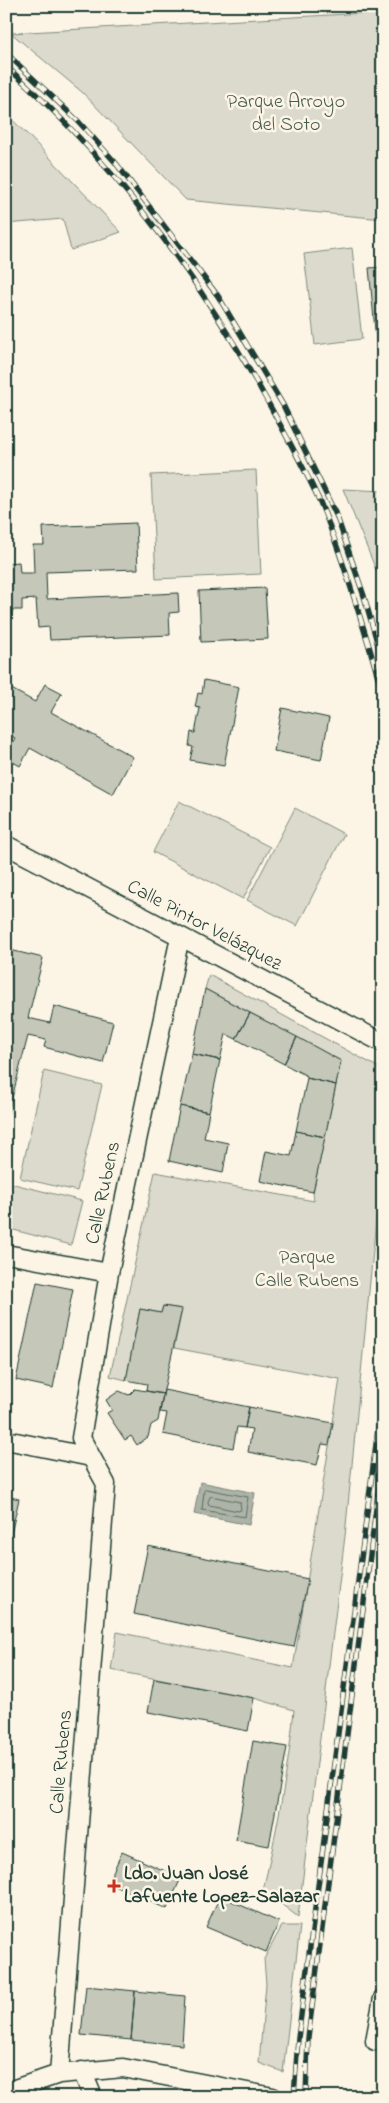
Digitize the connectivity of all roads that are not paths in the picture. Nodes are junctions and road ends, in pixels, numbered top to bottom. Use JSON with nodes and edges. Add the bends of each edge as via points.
{"nodes":[{"id":1,"x":6,"y":845,"type":"edge"},
{"id":2,"x":180,"y":937,"type":"junction"},
{"id":3,"x":380,"y":1042,"type":"edge"},
{"id":4,"x":6,"y":1254,"type":"edge"},
{"id":5,"x":109,"y":1272,"type":"junction"},
{"id":6,"x":6,"y":1440,"type":"edge"},
{"id":7,"x":92,"y":1457,"type":"junction"},
{"id":8,"x":383,"y":1998,"type":"edge"},
{"id":9,"x":375,"y":2041,"type":"dead end"},
{"id":10,"x":82,"y":2071,"type":"junction"},
{"id":11,"x":58,"y":2074,"type":"junction"},
{"id":12,"x":6,"y":2092,"type":"edge"},
{"id":13,"x":94,"y":2097,"type":"edge"},
{"id":14,"x":274,"y":2097,"type":"edge"}],
"edges":[{"from":1,"to":2,"type":"street","name":"Calle Pintor Velázquez"},
{"from":2,"to":3,"type":"street","name":"Calle Pintor Velázquez"},
{"from":2,"to":5,"type":"street","name":"Calle Rubens"},
{"from":4,"to":5,"type":"street"},
{"from":5,"to":7,"type":"street","name":"Calle Rubens","via":[[81,1438]]},
{"from":6,"to":7,"type":"street"},
{"from":7,"to":11,"type":"street","name":"Calle Rubens","via":[[106,1484]]},
{"from":8,"to":9,"type":"street"},
{"from":10,"to":11,"type":"street"},
{"from":10,"to":13,"type":"street"},
{"from":10,"to":14,"type":"street","via":[[123,2068]]},
{"from":11,"to":12,"type":"street"}]}
